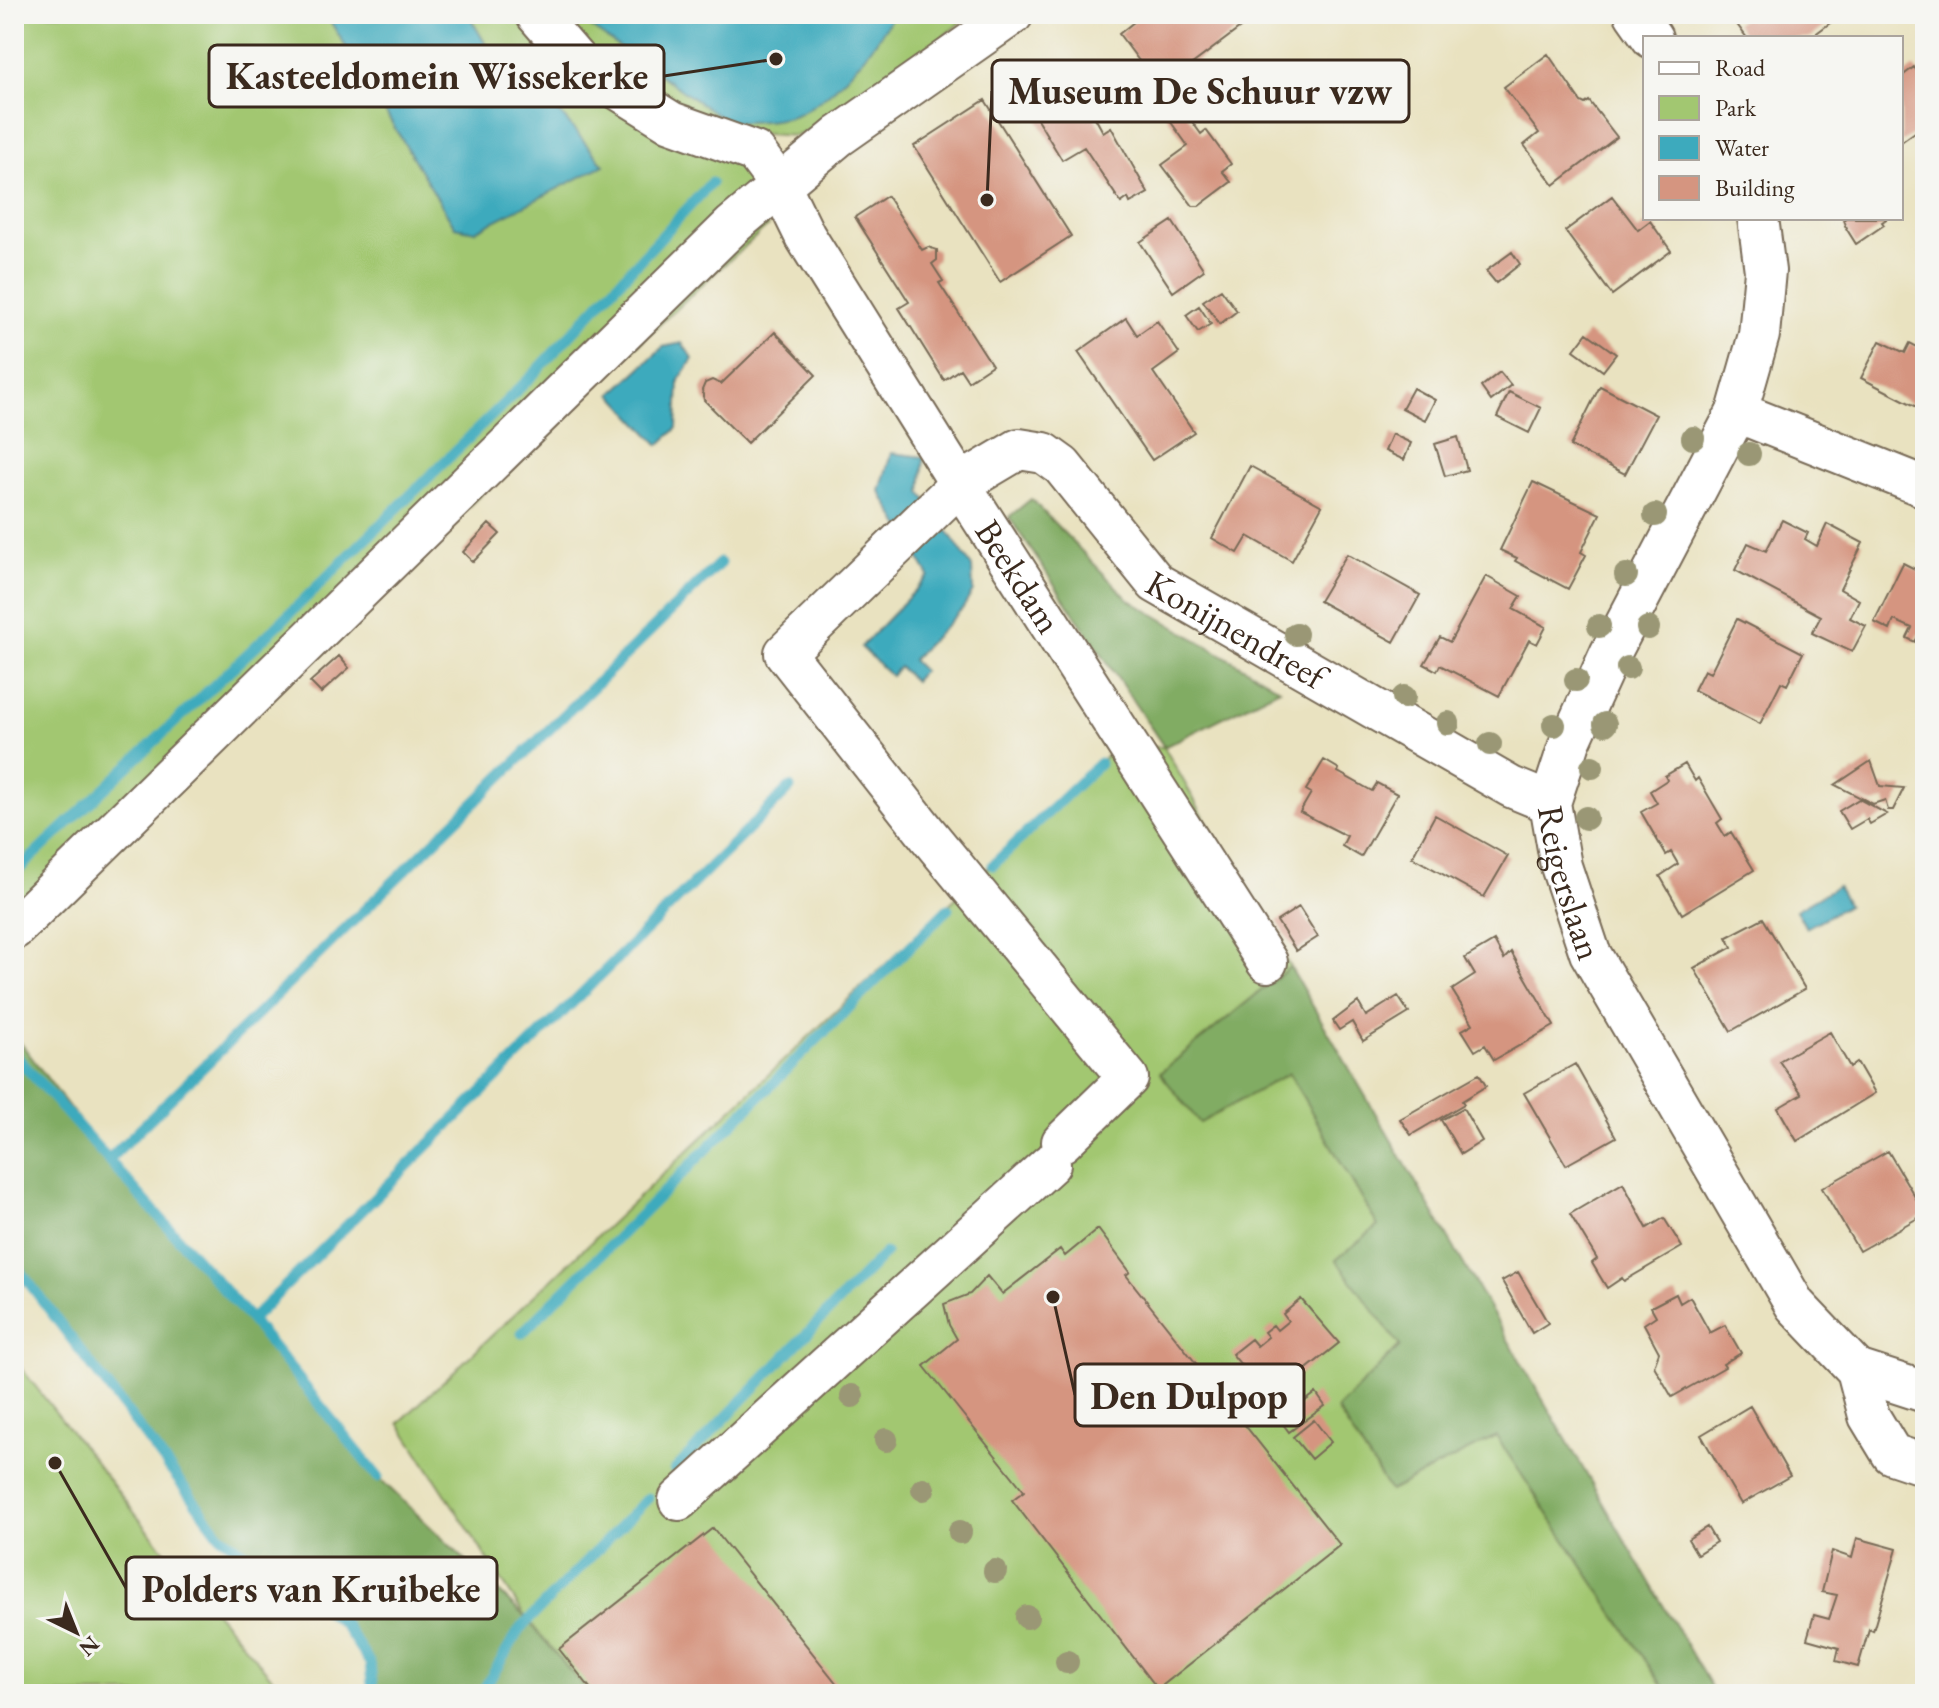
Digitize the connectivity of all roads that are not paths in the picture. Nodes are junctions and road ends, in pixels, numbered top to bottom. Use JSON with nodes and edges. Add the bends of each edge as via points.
{"nodes":[{"id":1,"x":536,"y":14,"type":"edge"},
{"id":2,"x":1013,"y":14,"type":"edge"},
{"id":3,"x":1635,"y":14,"type":"edge"},
{"id":4,"x":1651,"y":36,"type":"edge"},
{"id":5,"x":781,"y":187,"type":"junction"},
{"id":6,"x":1758,"y":220,"type":"edge"},
{"id":7,"x":1737,"y":412,"type":"junction"},
{"id":8,"x":960,"y":484,"type":"junction"},
{"id":9,"x":1925,"y":487,"type":"edge"},
{"id":10,"x":1550,"y":803,"type":"junction"},
{"id":11,"x":14,"y":929,"type":"edge"},
{"id":12,"x":1267,"y":962,"type":"dead end"},
{"id":13,"x":1857,"y":1370,"type":"junction"},
{"id":14,"x":1925,"y":1392,"type":"edge"},
{"id":15,"x":1925,"y":1465,"type":"edge"},
{"id":16,"x":679,"y":1500,"type":"dead end"}],
"edges":[{"from":1,"to":5,"type":"street","name":"Beekdam","via":[[581,66],[671,122],[755,152]]},
{"from":2,"to":5,"type":"street","via":[[839,136]]},
{"from":3,"to":4,"type":"street"},
{"from":5,"to":8,"type":"street","name":"Beekdam","via":[[805,236]]},
{"from":5,"to":11,"type":"street","via":[[733,225]]},
{"from":6,"to":7,"type":"street","name":"Reigerslaan","via":[[1765,271],[1760,322]]},
{"from":7,"to":9,"type":"street"},
{"from":7,"to":10,"type":"street","name":"Reigerslaan","via":[[1610,654],[1570,742]]},
{"from":8,"to":10,"type":"street","name":"Konijnendreef","via":[[1019,449],[1044,453],[1062,466],[1156,583],[1511,787]]},
{"from":8,"to":12,"type":"street","name":"Beekdam"},
{"from":8,"to":16,"type":"street","name":"Konijnendreef","via":[[785,653],[1128,1078],[1056,1153]]},
{"from":10,"to":13,"type":"street","name":"Reigerslaan","via":[[1561,866],[1590,953],[1795,1305]]},
{"from":13,"to":14,"type":"street","name":"Reigerslaan"},
{"from":13,"to":15,"type":"street","name":"Reigerslaan","via":[[1869,1416],[1892,1454]]}]}
